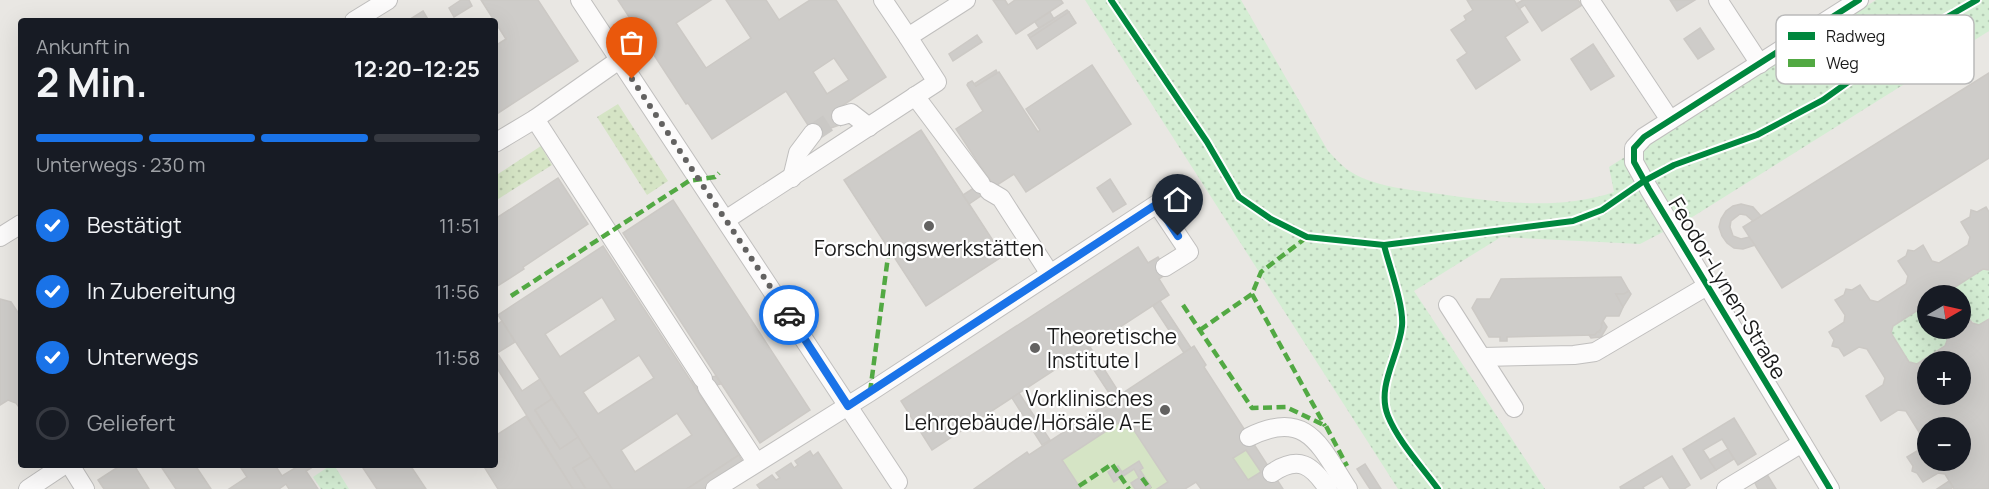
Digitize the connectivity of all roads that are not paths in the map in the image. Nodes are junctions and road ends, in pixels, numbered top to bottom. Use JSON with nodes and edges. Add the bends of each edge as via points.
{"nodes":[{"id":1,"x":388,"y":0,"type":"edge"},
{"id":2,"x":580,"y":0,"type":"edge"},
{"id":3,"x":883,"y":0,"type":"edge"},
{"id":4,"x":966,"y":0,"type":"edge"},
{"id":5,"x":1590,"y":0,"type":"edge"},
{"id":6,"x":1718,"y":0,"type":"edge"},
{"id":7,"x":1859,"y":0,"type":"edge"},
{"id":8,"x":1836,"y":15,"type":"edge"},
{"id":9,"x":359,"y":18,"type":"edge"},
{"id":10,"x":908,"y":37,"type":"junction"},
{"id":11,"x":1776,"y":54,"type":"edge"},
{"id":12,"x":619,"y":60,"type":"junction"},
{"id":13,"x":1760,"y":64,"type":"junction"},
{"id":14,"x":915,"y":96,"type":"junction"},
{"id":15,"x":841,"y":116,"type":"dead end"},
{"id":16,"x":535,"y":119,"type":"junction"},
{"id":17,"x":1670,"y":120,"type":"junction"},
{"id":18,"x":869,"y":127,"type":"junction"},
{"id":19,"x":813,"y":133,"type":"tunnel mouth"},
{"id":20,"x":498,"y":141,"type":"edge"},
{"id":21,"x":792,"y":178,"type":"junction"},
{"id":22,"x":727,"y":219,"type":"junction"},
{"id":23,"x":18,"y":226,"type":"edge"},
{"id":24,"x":0,"y":237,"type":"edge"},
{"id":25,"x":1165,"y":267,"type":"dead end"},
{"id":26,"x":1050,"y":274,"type":"junction"},
{"id":27,"x":1707,"y":286,"type":"junction"},
{"id":28,"x":1449,"y":305,"type":"dead end"},
{"id":29,"x":1482,"y":357,"type":"junction"},
{"id":30,"x":848,"y":406,"type":"junction"},
{"id":31,"x":1514,"y":408,"type":"dead end"},
{"id":32,"x":1249,"y":437,"type":"dead end"},
{"id":33,"x":1802,"y":443,"type":"junction"},
{"id":34,"x":756,"y":462,"type":"junction"},
{"id":35,"x":60,"y":468,"type":"edge"},
{"id":36,"x":72,"y":468,"type":"edge"},
{"id":37,"x":1272,"y":473,"type":"dead end"},
{"id":38,"x":898,"y":482,"type":"dead end"},
{"id":39,"x":28,"y":489,"type":"edge"},
{"id":40,"x":85,"y":489,"type":"edge"},
{"id":41,"x":715,"y":489,"type":"edge"},
{"id":42,"x":1328,"y":489,"type":"edge"},
{"id":43,"x":1348,"y":489,"type":"edge"},
{"id":44,"x":1726,"y":489,"type":"edge"},
{"id":45,"x":1830,"y":489,"type":"edge"}],
"edges":[{"from":1,"to":9,"type":"street"},
{"from":2,"to":12,"type":"street"},
{"from":3,"to":10,"type":"street"},
{"from":4,"to":10,"type":"street"},
{"from":5,"to":17,"type":"street"},
{"from":6,"to":13,"type":"street"},
{"from":7,"to":8,"type":"street","name":"Feodor-Lynen-Straße"},
{"from":10,"to":14,"type":"street","via":[[937,82]]},
{"from":11,"to":13,"type":"street","name":"Feodor-Lynen-Straße"},
{"from":12,"to":16,"type":"street"},
{"from":12,"to":22,"type":"street"},
{"from":13,"to":17,"type":"street","name":"Feodor-Lynen-Straße"},
{"from":14,"to":18,"type":"street"},
{"from":14,"to":26,"type":"street","via":[[985,187],[1001,198]]},
{"from":15,"to":18,"type":"street","via":[[851,113]]},
{"from":16,"to":20,"type":"street"},
{"from":16,"to":34,"type":"street"},
{"from":17,"to":27,"type":"street","name":"Feodor-Lynen-Straße","via":[[1634,148],[1634,162]]},
{"from":18,"to":21,"type":"street"},
{"from":19,"to":21,"type":"street","via":[[798,153]]},
{"from":21,"to":22,"type":"street"},
{"from":22,"to":30,"type":"street"},
{"from":23,"to":24,"type":"street"},
{"from":25,"to":26,"type":"street","via":[[1189,252],[1157,204]]},
{"from":26,"to":30,"type":"street"},
{"from":27,"to":29,"type":"street","via":[[1595,352]]},
{"from":27,"to":33,"type":"street","name":"Feodor-Lynen-Straße"},
{"from":28,"to":29,"type":"street"},
{"from":29,"to":31,"type":"street"},
{"from":30,"to":34,"type":"street"},
{"from":30,"to":38,"type":"street"},
{"from":32,"to":43,"type":"street","via":[[1272,427],[1298,428],[1323,449]]},
{"from":33,"to":44,"type":"street"},
{"from":33,"to":45,"type":"street","name":"Feodor-Lynen-Straße"},
{"from":34,"to":41,"type":"street"},
{"from":35,"to":39,"type":"street"},
{"from":36,"to":40,"type":"street"},
{"from":37,"to":42,"type":"street","via":[[1301,464],[1311,468]]}]}
